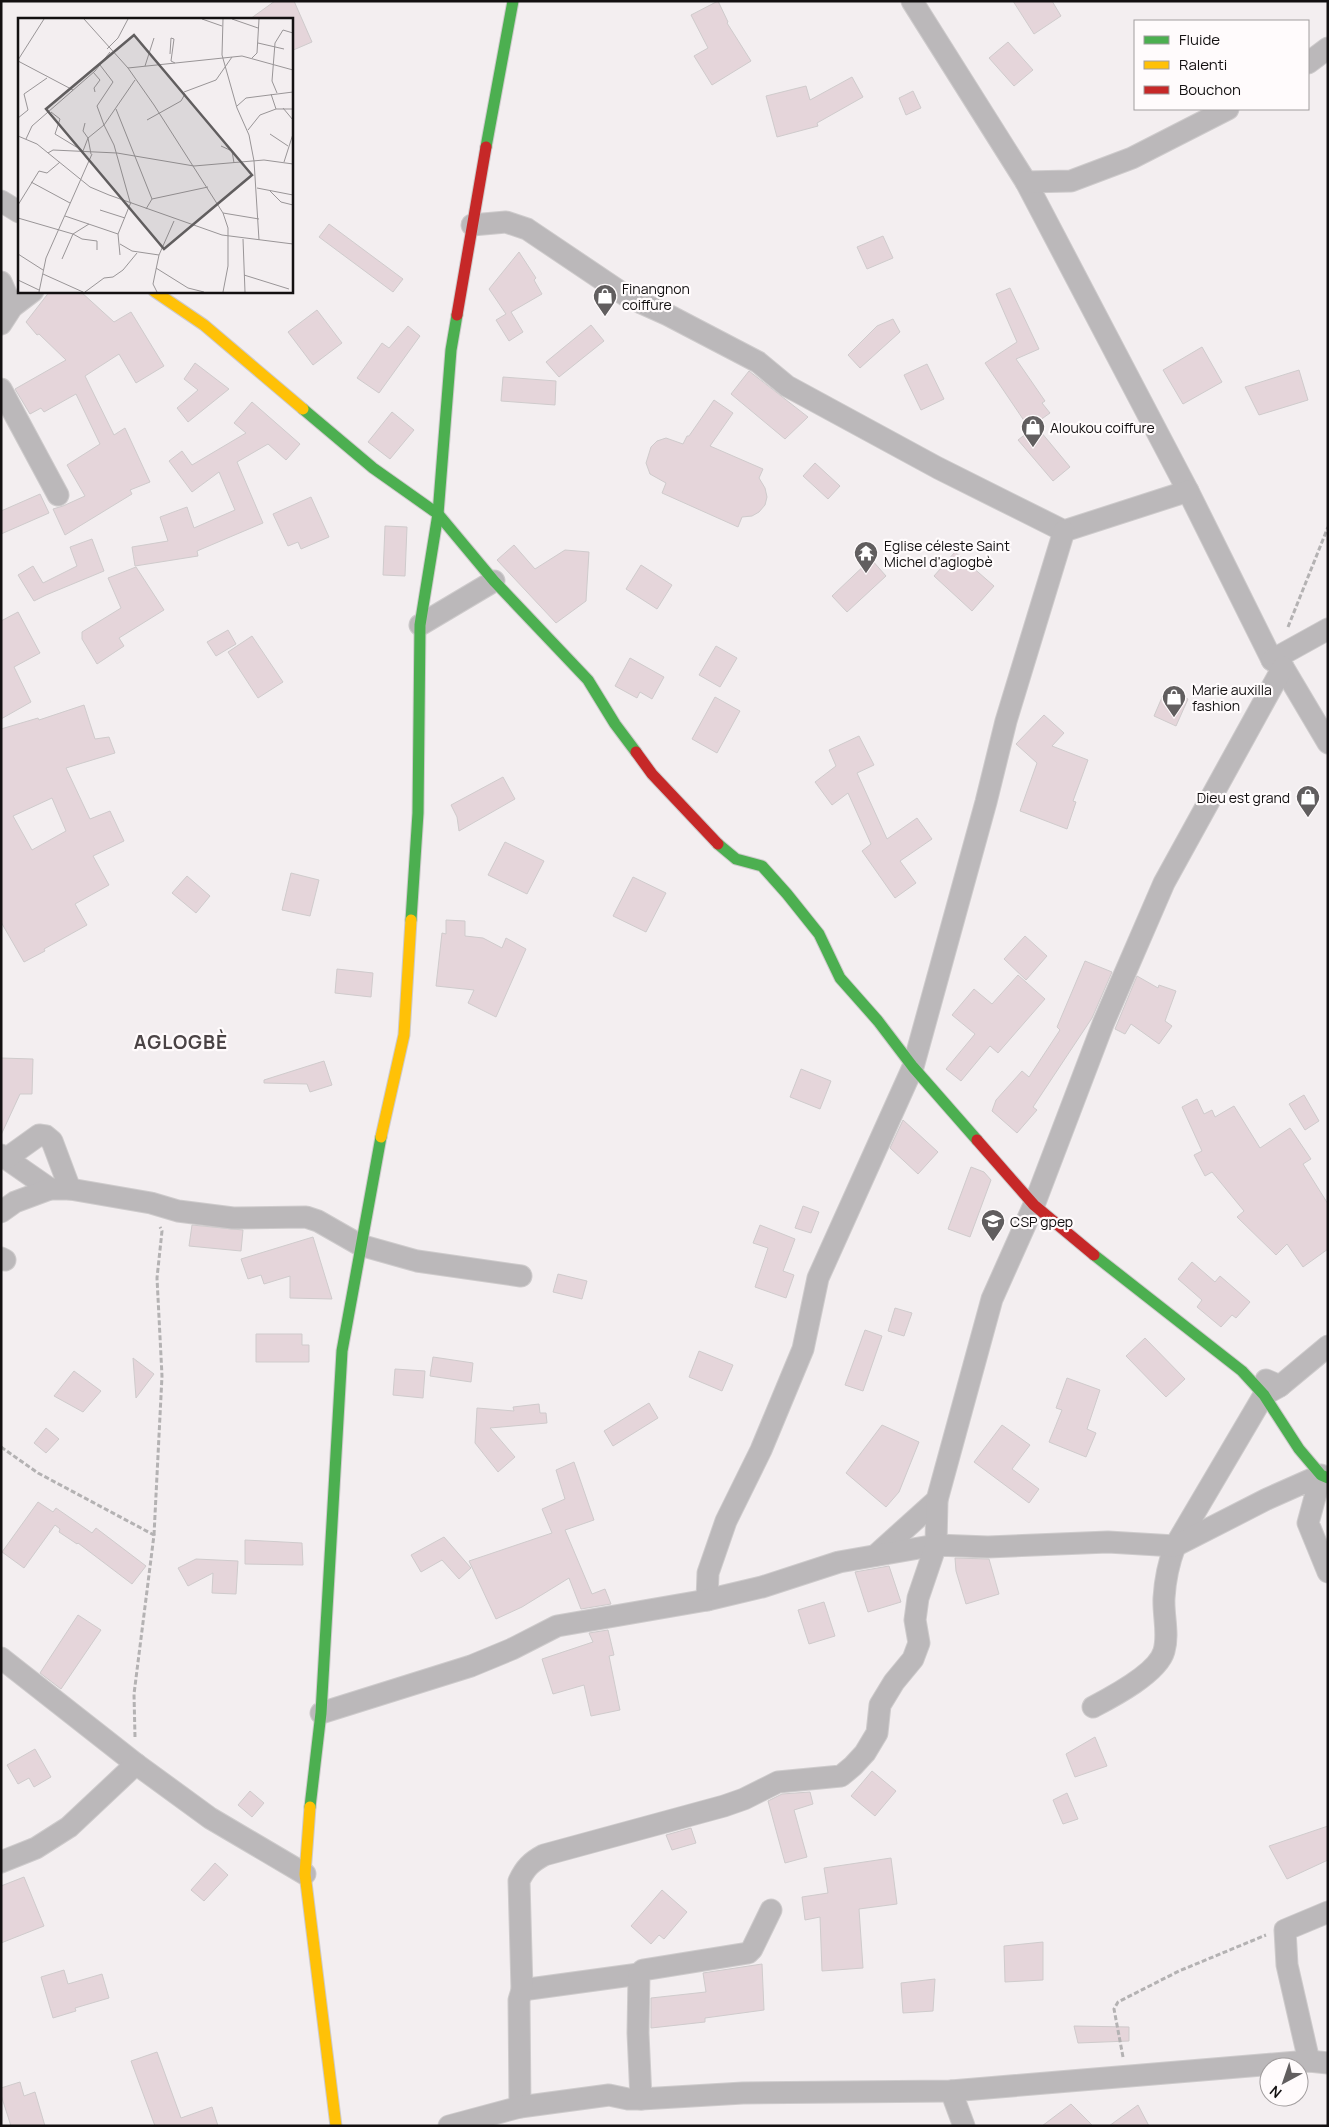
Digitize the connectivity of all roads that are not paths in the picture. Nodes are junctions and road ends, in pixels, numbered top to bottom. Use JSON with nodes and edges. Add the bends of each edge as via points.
{"nodes":[{"id":1,"x":513,"y":1,"type":"edge"},
{"id":2,"x":912,"y":1,"type":"edge"},
{"id":3,"x":1328,"y":48,"type":"edge"},
{"id":4,"x":1309,"y":61,"type":"edge"},
{"id":5,"x":1226,"y":110,"type":"edge"},
{"id":6,"x":1026,"y":182,"type":"junction"},
{"id":7,"x":1,"y":201,"type":"edge"},
{"id":8,"x":18,"y":211,"type":"edge"},
{"id":9,"x":472,"y":225,"type":"junction"},
{"id":10,"x":1,"y":282,"type":"edge"},
{"id":11,"x":32,"y":292,"type":"edge"},
{"id":12,"x":155,"y":292,"type":"edge"},
{"id":13,"x":7,"y":316,"type":"edge"},
{"id":14,"x":1,"y":388,"type":"edge"},
{"id":15,"x":1188,"y":491,"type":"junction"},
{"id":16,"x":58,"y":495,"type":"dead end"},
{"id":17,"x":438,"y":514,"type":"junction"},
{"id":18,"x":1064,"y":531,"type":"junction"},
{"id":19,"x":494,"y":581,"type":"junction"},
{"id":20,"x":420,"y":625,"type":"junction"},
{"id":21,"x":1328,"y":629,"type":"edge"},
{"id":22,"x":1277,"y":661,"type":"junction"},
{"id":23,"x":1328,"y":743,"type":"edge"},
{"id":24,"x":913,"y":1067,"type":"junction"},
{"id":25,"x":4,"y":1157,"type":"edge"},
{"id":26,"x":60,"y":1189,"type":"junction"},
{"id":27,"x":1034,"y":1206,"type":"junction"},
{"id":28,"x":1,"y":1212,"type":"edge"},
{"id":29,"x":360,"y":1245,"type":"junction"},
{"id":30,"x":521,"y":1276,"type":"dead end"},
{"id":31,"x":1328,"y":1346,"type":"edge"},
{"id":32,"x":1242,"y":1371,"type":"joint"},
{"id":33,"x":1272,"y":1391,"type":"junction"},
{"id":34,"x":1325,"y":1477,"type":"edge"},
{"id":35,"x":937,"y":1500,"type":"junction"},
{"id":36,"x":936,"y":1545,"type":"junction"},
{"id":37,"x":1175,"y":1546,"type":"junction"},
{"id":38,"x":876,"y":1555,"type":"junction"},
{"id":39,"x":1328,"y":1572,"type":"edge"},
{"id":40,"x":707,"y":1600,"type":"junction"},
{"id":41,"x":1,"y":1658,"type":"edge"},
{"id":42,"x":1093,"y":1707,"type":"dead end"},
{"id":43,"x":321,"y":1714,"type":"junction"},
{"id":44,"x":136,"y":1764,"type":"junction"},
{"id":45,"x":1,"y":1862,"type":"edge"},
{"id":46,"x":305,"y":1874,"type":"junction"},
{"id":47,"x":771,"y":1910,"type":"dead end"},
{"id":48,"x":1328,"y":1912,"type":"edge"},
{"id":49,"x":639,"y":1974,"type":"junction"},
{"id":50,"x":522,"y":1990,"type":"junction"},
{"id":51,"x":1319,"y":2062,"type":"edge"},
{"id":52,"x":951,"y":2090,"type":"junction"},
{"id":53,"x":641,"y":2099,"type":"junction"},
{"id":54,"x":520,"y":2107,"type":"junction"},
{"id":55,"x":336,"y":2126,"type":"edge"},
{"id":56,"x":449,"y":2126,"type":"edge"},
{"id":57,"x":964,"y":2126,"type":"edge"}],
"edges":[{"from":1,"to":9,"type":"street"},
{"from":2,"to":6,"type":"street"},
{"from":3,"to":4,"type":"street"},
{"from":5,"to":6,"type":"street","via":[[1132,158],[1071,181]]},
{"from":6,"to":15,"type":"street"},
{"from":7,"to":8,"type":"street"},
{"from":9,"to":17,"type":"street","via":[[452,350]]},
{"from":9,"to":18,"type":"street","via":[[506,222],[527,229],[628,297],[758,362],[787,386],[938,468]]},
{"from":10,"to":13,"type":"street"},
{"from":11,"to":13,"type":"street"},
{"from":12,"to":17,"type":"street","via":[[204,325],[373,468]]},
{"from":14,"to":16,"type":"street"},
{"from":15,"to":18,"type":"street"},
{"from":15,"to":22,"type":"street"},
{"from":17,"to":19,"type":"street"},
{"from":17,"to":20,"type":"street"},
{"from":18,"to":24,"type":"street","via":[[1006,721]]},
{"from":19,"to":20,"type":"street"},
{"from":19,"to":24,"type":"street","via":[[588,680],[634,753],[710,836],[736,859],[762,866],[787,894],[818,934],[840,978],[878,1020]]},
{"from":20,"to":29,"type":"street","via":[[418,813],[404,1035]]},
{"from":21,"to":22,"type":"street"},
{"from":22,"to":23,"type":"street"},
{"from":22,"to":27,"type":"street","via":[[1164,883],[1104,1024]]},
{"from":24,"to":27,"type":"street"},
{"from":24,"to":40,"type":"street","via":[[818,1278],[803,1349],[761,1450],[726,1521],[708,1573]]},
{"from":25,"to":26,"type":"street"},
{"from":25,"to":26,"type":"street","via":[[40,1134],[46,1136],[52,1141]]},
{"from":26,"to":28,"type":"street","via":[[15,1202]]},
{"from":26,"to":29,"type":"street","via":[[233,1218],[306,1217]]},
{"from":27,"to":32,"type":"street"},
{"from":27,"to":35,"type":"street","via":[[992,1299]]},
{"from":29,"to":30,"type":"street","via":[[416,1261]]},
{"from":29,"to":43,"type":"street","via":[[342,1352]]},
{"from":31,"to":33,"type":"street"},
{"from":32,"to":33,"type":"street"},
{"from":33,"to":34,"type":"street","via":[[1299,1449]]},
{"from":33,"to":37,"type":"street"},
{"from":34,"to":37,"type":"street","via":[[1267,1499]]},
{"from":34,"to":39,"type":"street","via":[[1308,1523]]},
{"from":35,"to":36,"type":"street"},
{"from":35,"to":38,"type":"street"},
{"from":36,"to":37,"type":"street","via":[[988,1547],[1108,1542]]},
{"from":36,"to":38,"type":"street"},
{"from":36,"to":50,"type":"street","via":[[918,1598],[915,1620],[919,1643],[913,1659],[880,1705],[877,1733],[853,1766],[841,1776],[778,1782],[724,1806],[532,1861],[519,1882]]},
{"from":37,"to":42,"type":"street","via":[[1164,1598],[1164,1653],[1150,1671]]},
{"from":38,"to":40,"type":"street","via":[[839,1562],[762,1587]]},
{"from":40,"to":43,"type":"street","via":[[557,1626],[472,1666]]},
{"from":41,"to":44,"type":"street"},
{"from":43,"to":46,"type":"street"},
{"from":44,"to":45,"type":"street","via":[[69,1827],[36,1848]]},
{"from":44,"to":46,"type":"street","via":[[210,1818]]},
{"from":46,"to":55,"type":"street"},
{"from":47,"to":49,"type":"street","via":[[748,1954],[643,1970]]},
{"from":48,"to":51,"type":"street","via":[[1285,1930],[1287,1966]]},
{"from":49,"to":50,"type":"street"},
{"from":49,"to":53,"type":"street"},
{"from":50,"to":54,"type":"street","via":[[519,2000]]},
{"from":51,"to":52,"type":"street"},
{"from":52,"to":53,"type":"street"},
{"from":52,"to":57,"type":"street"},
{"from":53,"to":54,"type":"street","via":[[609,2095]]},
{"from":54,"to":56,"type":"street"}]}
